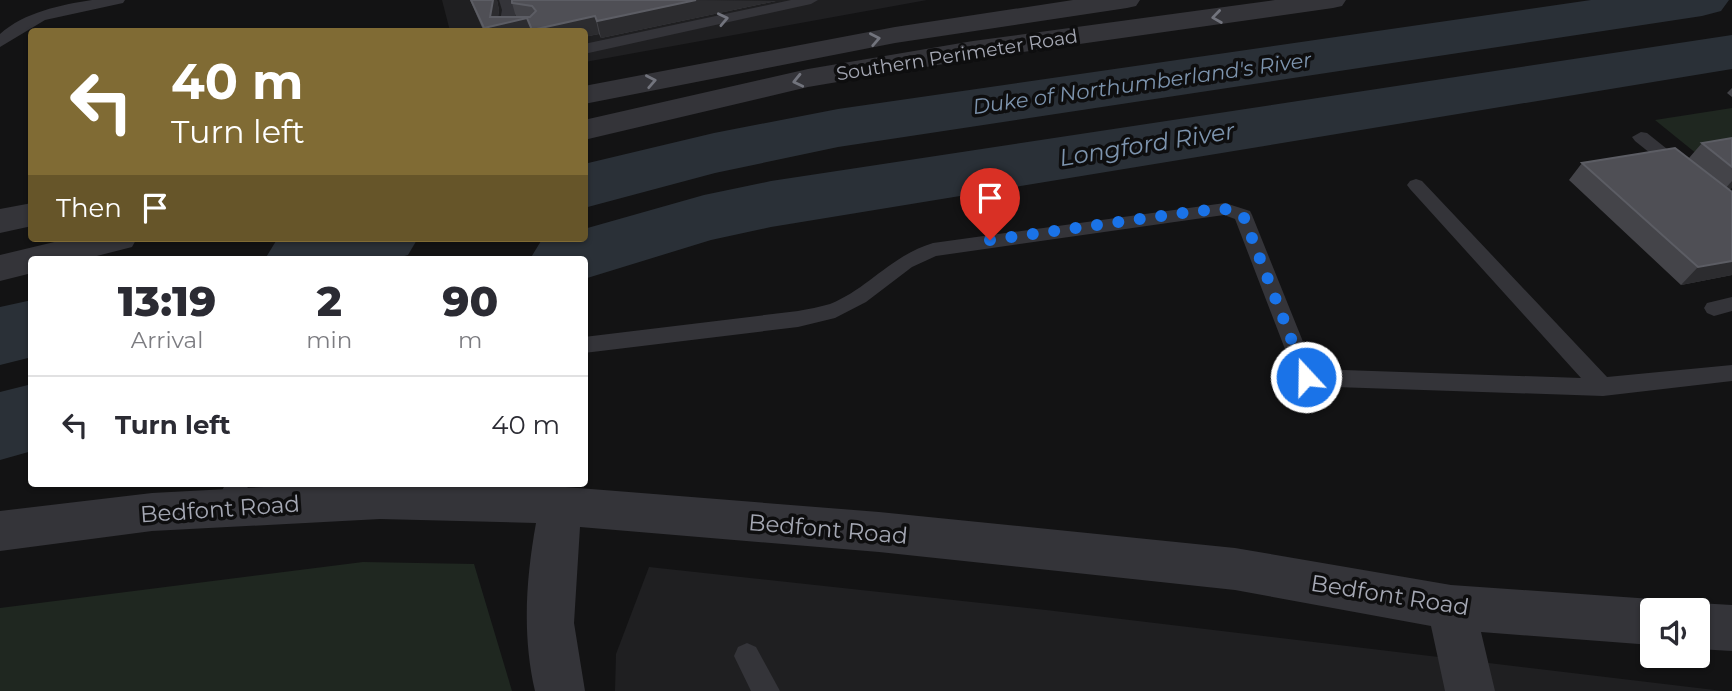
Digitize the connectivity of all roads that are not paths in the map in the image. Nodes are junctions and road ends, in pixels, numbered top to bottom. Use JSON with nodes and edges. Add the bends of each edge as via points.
{"nodes":[{"id":1,"x":118,"y":0,"type":"edge"},
{"id":2,"x":811,"y":0,"type":"edge"},
{"id":3,"x":1333,"y":0,"type":"edge"},
{"id":4,"x":1115,"y":1,"type":"edge"},
{"id":5,"x":513,"y":7,"type":"edge"},
{"id":6,"x":510,"y":28,"type":"edge"},
{"id":7,"x":0,"y":42,"type":"edge"},
{"id":8,"x":588,"y":47,"type":"edge"},
{"id":9,"x":588,"y":94,"type":"edge"},
{"id":10,"x":588,"y":129,"type":"edge"},
{"id":11,"x":1641,"y":138,"type":"dead end"},
{"id":12,"x":1692,"y":177,"type":"edge"},
{"id":13,"x":1416,"y":185,"type":"dead end"},
{"id":14,"x":28,"y":215,"type":"edge"},
{"id":15,"x":0,"y":220,"type":"edge"},
{"id":16,"x":104,"y":242,"type":"edge"},
{"id":17,"x":50,"y":256,"type":"edge"},
{"id":18,"x":28,"y":261,"type":"edge"},
{"id":19,"x":0,"y":268,"type":"edge"},
{"id":20,"x":588,"y":344,"type":"edge"},
{"id":21,"x":1732,"y":373,"type":"edge"},
{"id":22,"x":1603,"y":387,"type":"junction"},
{"id":23,"x":232,"y":496,"type":"edge"},
{"id":24,"x":559,"y":508,"type":"junction"},
{"id":25,"x":0,"y":531,"type":"edge"},
{"id":26,"x":1451,"y":607,"type":"junction"},
{"id":27,"x":1640,"y":621,"type":"edge"},
{"id":28,"x":1710,"y":627,"type":"edge"},
{"id":29,"x":1732,"y":628,"type":"edge"},
{"id":30,"x":747,"y":656,"type":"dead end"},
{"id":31,"x":561,"y":691,"type":"edge"},
{"id":32,"x":766,"y":691,"type":"edge"},
{"id":33,"x":1470,"y":691,"type":"edge"}],
"edges":[{"from":1,"to":7,"type":"lane","via":[[41,17]]},
{"from":8,"to":2,"type":"lane","one_way":true},
{"from":3,"to":10,"type":"street","name":"Southern Perimeter Road","one_way":true,"via":[[849,71]]},
{"from":9,"to":4,"type":"street","name":"Southern Perimeter Road","one_way":true,"via":[[895,35]]},
{"from":5,"to":6,"type":"lane"},
{"from":11,"to":12,"type":"lane"},
{"from":13,"to":22,"type":"lane"},
{"from":14,"to":15,"type":"street"},
{"from":16,"to":17,"type":"street"},
{"from":18,"to":19,"type":"street"},
{"from":20,"to":22,"type":"lane","via":[[835,310],[905,262],[933,250],[1225,209],[1243,215],[1306,377]]},
{"from":21,"to":22,"type":"lane"},
{"from":23,"to":24,"type":"street","name":"Bedfont Road","via":[[528,503]]},
{"from":23,"to":25,"type":"street","name":"Bedfont Road","via":[[152,512]]},
{"from":24,"to":26,"type":"street","name":"Bedfont Road","via":[[879,533],[1235,569]]},
{"from":24,"to":31,"type":"street","via":[[551,587],[552,662]]},
{"from":26,"to":27,"type":"street","name":"Bedfont Road"},
{"from":26,"to":33,"type":"street"},
{"from":28,"to":29,"type":"street"},
{"from":30,"to":32,"type":"lane"}]}
